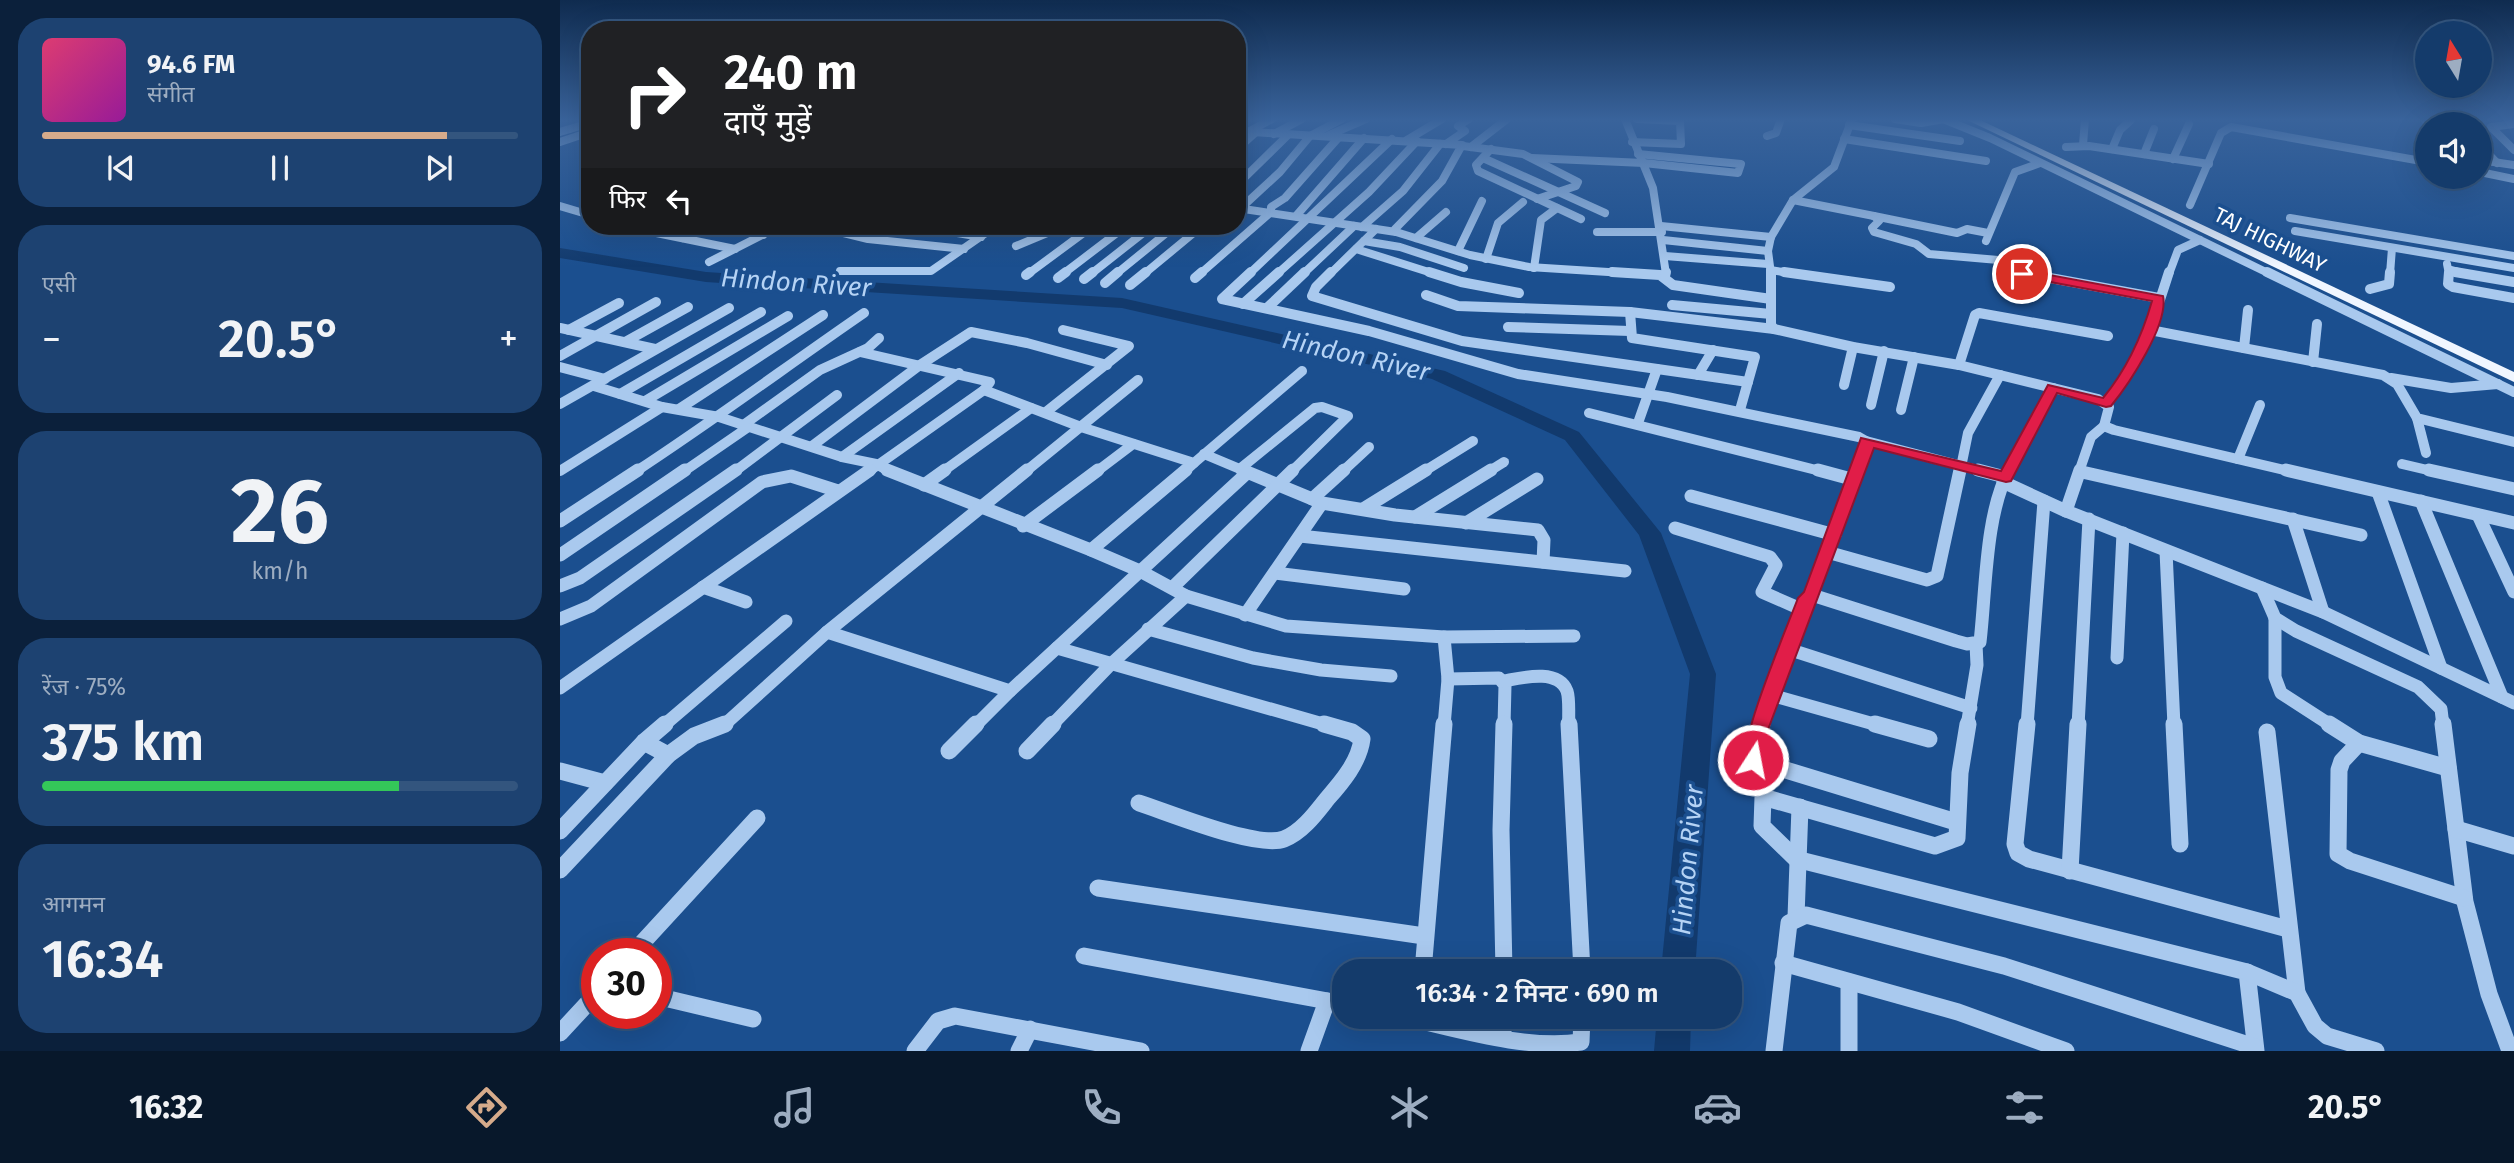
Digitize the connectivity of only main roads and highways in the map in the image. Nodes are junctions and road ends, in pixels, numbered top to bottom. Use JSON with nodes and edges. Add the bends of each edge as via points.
{"nodes":[{"id":1,"x":2073,"y":168,"type":"edge"},
{"id":2,"x":2091,"y":168,"type":"edge"},
{"id":3,"x":2514,"y":367,"type":"edge"},
{"id":4,"x":2514,"y":378,"type":"edge"}],
"edges":[{"from":1,"to":4,"type":"main road","name":"TAJ HIGHWAY"},
{"from":2,"to":3,"type":"main road"}]}
